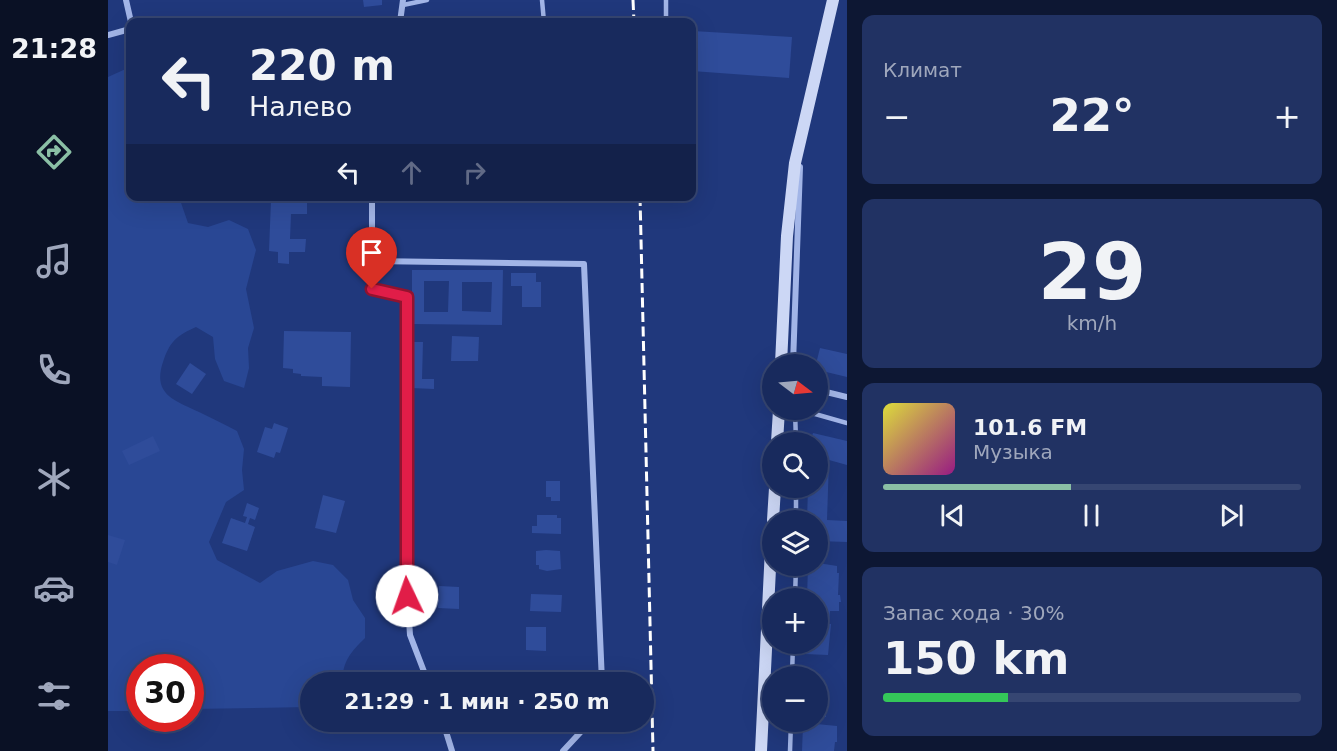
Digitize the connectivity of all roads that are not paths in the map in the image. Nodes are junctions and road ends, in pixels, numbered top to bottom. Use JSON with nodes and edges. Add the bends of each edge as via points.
{"nodes":[{"id":1,"x":126,"y":0,"type":"edge"},
{"id":2,"x":427,"y":0,"type":"edge"},
{"id":3,"x":543,"y":0,"type":"edge"},
{"id":4,"x":666,"y":0,"type":"edge"},
{"id":5,"x":833,"y":0,"type":"edge"},
{"id":6,"x":403,"y":3,"type":"edge"},
{"id":7,"x":130,"y":18,"type":"edge"},
{"id":8,"x":401,"y":18,"type":"edge"},
{"id":9,"x":544,"y":18,"type":"edge"},
{"id":10,"x":666,"y":18,"type":"edge"},
{"id":11,"x":126,"y":30,"type":"edge"},
{"id":12,"x":108,"y":35,"type":"edge"},
{"id":13,"x":802,"y":132,"type":"junction"},
{"id":14,"x":372,"y":201,"type":"edge"},
{"id":15,"x":372,"y":261,"type":"junction"},
{"id":16,"x":782,"y":354,"type":"edge"},
{"id":17,"x":793,"y":354,"type":"edge"},
{"id":18,"x":828,"y":393,"type":"edge"},
{"id":19,"x":846,"y":398,"type":"edge"},
{"id":20,"x":828,"y":418,"type":"edge"},
{"id":21,"x":846,"y":423,"type":"edge"},
{"id":22,"x":770,"y":576,"type":"edge"},
{"id":23,"x":424,"y":672,"type":"edge"},
{"id":24,"x":602,"y":672,"type":"edge"},
{"id":25,"x":446,"y":732,"type":"edge"},
{"id":26,"x":581,"y":732,"type":"edge"},
{"id":27,"x":791,"y":732,"type":"edge"},
{"id":28,"x":452,"y":751,"type":"edge"},
{"id":29,"x":563,"y":751,"type":"edge"},
{"id":30,"x":761,"y":751,"type":"edge"},
{"id":31,"x":790,"y":751,"type":"edge"}],
"edges":[{"from":1,"to":7,"type":"street"},
{"from":2,"to":6,"type":"lane"},
{"from":3,"to":9,"type":"lane"},
{"from":4,"to":10,"type":"lane"},
{"from":5,"to":13,"type":"main road"},
{"from":6,"to":8,"type":"street"},
{"from":11,"to":12,"type":"street"},
{"from":13,"to":16,"type":"main road","via":[[789,211]]},
{"from":13,"to":17,"type":"street"},
{"from":14,"to":15,"type":"street"},
{"from":15,"to":23,"type":"street","via":[[372,289],[407,297],[406,576],[410,635]]},
{"from":15,"to":24,"type":"street","via":[[584,264]]},
{"from":18,"to":19,"type":"street"},
{"from":20,"to":21,"type":"lane"},
{"from":22,"to":30,"type":"main road"},
{"from":25,"to":28,"type":"street"},
{"from":26,"to":29,"type":"street"},
{"from":27,"to":31,"type":"lane"}]}
